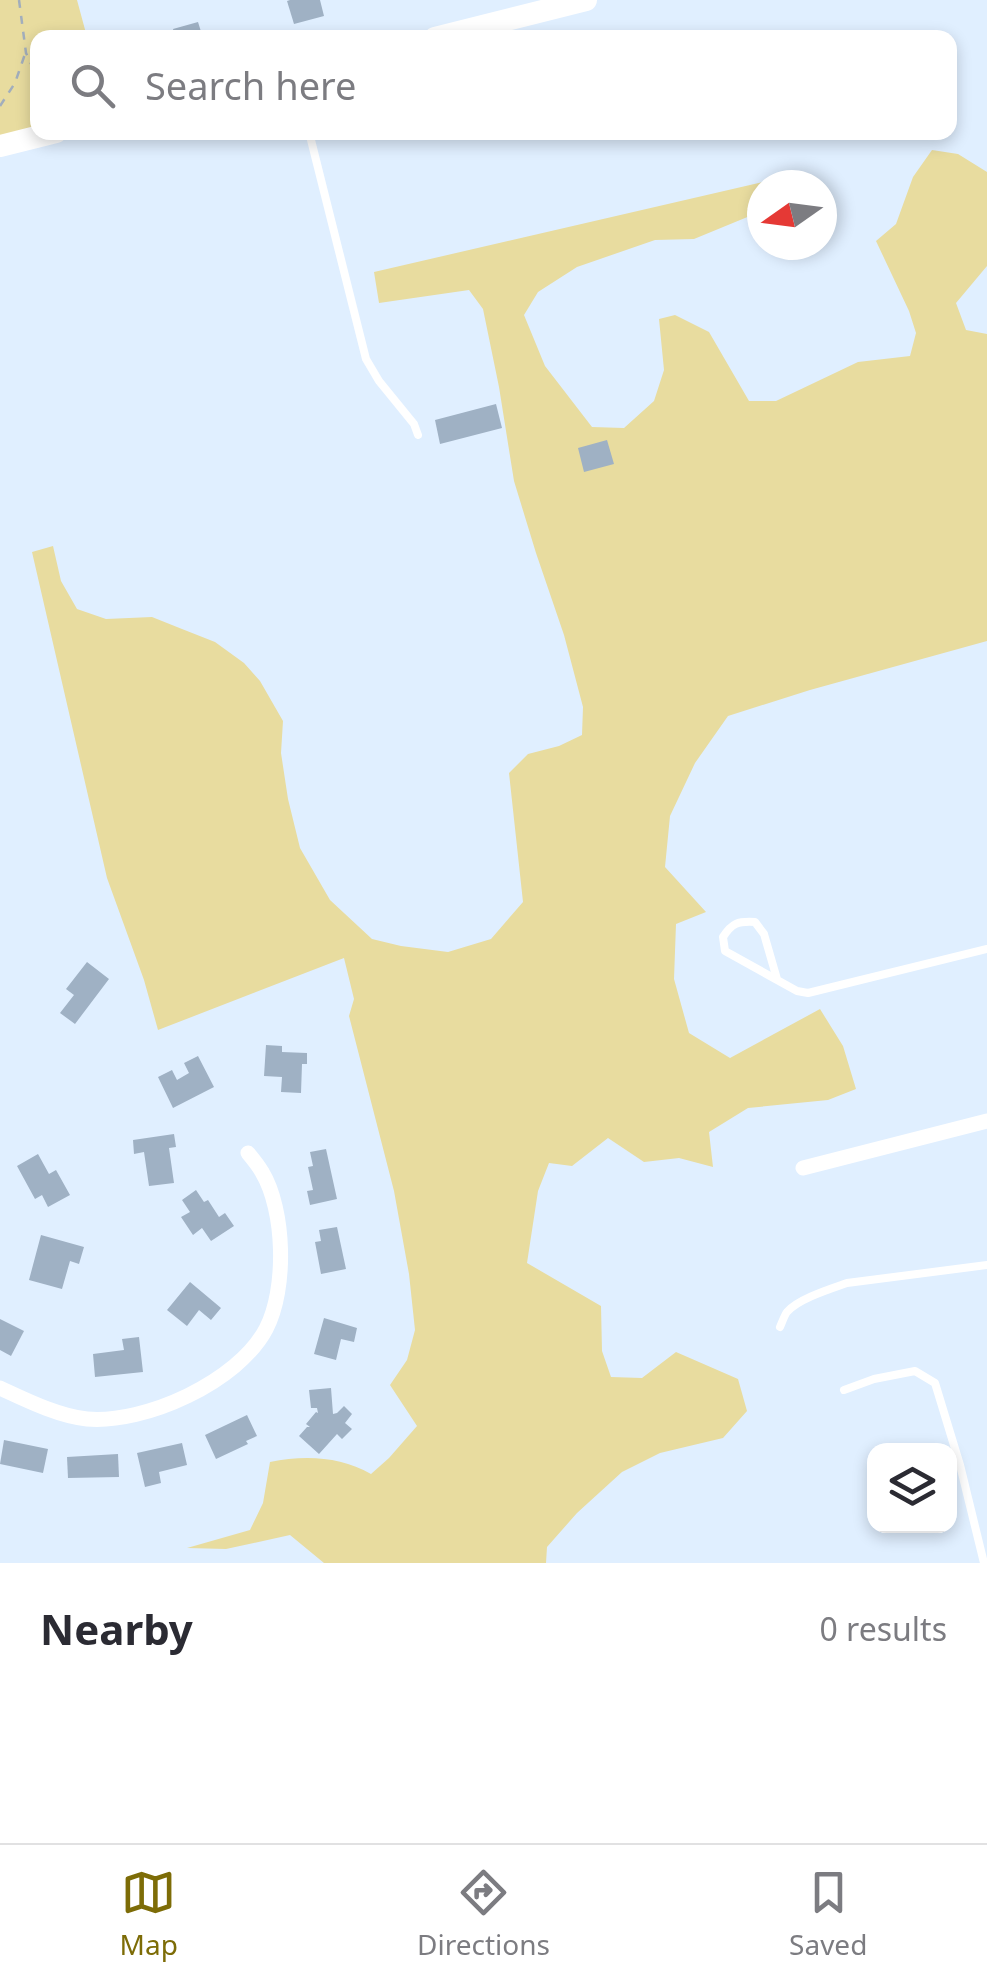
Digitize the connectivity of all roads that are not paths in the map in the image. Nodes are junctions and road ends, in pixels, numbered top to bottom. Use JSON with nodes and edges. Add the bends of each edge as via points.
{"nodes":[{"id":1,"x":586,"y":0,"type":"edge"},
{"id":2,"x":467,"y":30,"type":"edge"},
{"id":3,"x":30,"y":138,"type":"edge"},
{"id":4,"x":311,"y":140,"type":"edge"},
{"id":5,"x":0,"y":146,"type":"edge"},
{"id":6,"x":418,"y":436,"type":"dead end"},
{"id":7,"x":987,"y":949,"type":"edge"},
{"id":8,"x":777,"y":979,"type":"junction"},
{"id":9,"x":987,"y":1121,"type":"edge"},
{"id":10,"x":248,"y":1153,"type":"dead end"},
{"id":11,"x":803,"y":1168,"type":"dead end"},
{"id":12,"x":987,"y":1265,"type":"edge"},
{"id":13,"x":780,"y":1327,"type":"dead end"},
{"id":14,"x":0,"y":1388,"type":"edge"},
{"id":15,"x":844,"y":1390,"type":"dead end"},
{"id":16,"x":984,"y":1563,"type":"edge"}],
"edges":[{"from":1,"to":2,"type":"street"},
{"from":3,"to":5,"type":"street"},
{"from":4,"to":6,"type":"lane","via":[[366,359]]},
{"from":7,"to":8,"type":"lane","via":[[808,993]]},
{"from":8,"to":8,"type":"lane","via":[[725,951],[722,937],[730,925],[755,922]]},
{"from":9,"to":11,"type":"street"},
{"from":10,"to":14,"type":"street","via":[[274,1203],[280,1262],[266,1330],[236,1365],[176,1403],[125,1416],[87,1419]]},
{"from":12,"to":13,"type":"lane","via":[[847,1283],[798,1304]]},
{"from":15,"to":16,"type":"lane","via":[[915,1371],[936,1383]]}]}
